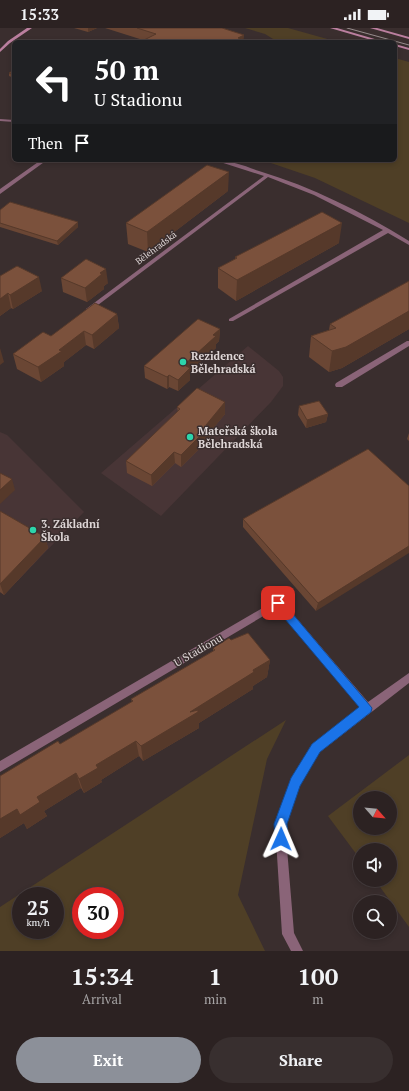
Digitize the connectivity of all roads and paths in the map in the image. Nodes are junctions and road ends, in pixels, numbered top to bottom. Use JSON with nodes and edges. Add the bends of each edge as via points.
{"nodes":[{"id":1,"x":30,"y":28,"type":"edge"},
{"id":2,"x":332,"y":28,"type":"edge"},
{"id":3,"x":372,"y":28,"type":"edge"},
{"id":4,"x":409,"y":38,"type":"edge"},
{"id":5,"x":376,"y":40,"type":"edge"},
{"id":6,"x":397,"y":46,"type":"edge"},
{"id":7,"x":409,"y":49,"type":"edge"},
{"id":8,"x":0,"y":50,"type":"edge"},
{"id":9,"x":0,"y":120,"type":"edge"},
{"id":10,"x":12,"y":121,"type":"edge"},
{"id":11,"x":41,"y":162,"type":"edge"},
{"id":12,"x":224,"y":162,"type":"edge"},
{"id":13,"x":268,"y":175,"type":"junction"},
{"id":14,"x":0,"y":192,"type":"edge"},
{"id":15,"x":388,"y":230,"type":"junction"},
{"id":16,"x":409,"y":242,"type":"edge"},
{"id":17,"x":80,"y":316,"type":"edge"},
{"id":18,"x":231,"y":320,"type":"dead end"},
{"id":19,"x":409,"y":343,"type":"edge"},
{"id":20,"x":339,"y":385,"type":"dead end"},
{"id":21,"x":409,"y":677,"type":"edge"},
{"id":22,"x":367,"y":708,"type":"junction"},
{"id":23,"x":0,"y":767,"type":"edge"},
{"id":24,"x":297,"y":951,"type":"edge"}],
"edges":[{"from":1,"to":8,"type":"street"},
{"from":2,"to":5,"type":"street"},
{"from":3,"to":4,"type":"street"},
{"from":6,"to":7,"type":"street"},
{"from":9,"to":10,"type":"street"},
{"from":11,"to":14,"type":"street"},
{"from":12,"to":13,"type":"street"},
{"from":13,"to":15,"type":"street","via":[[327,199]]},
{"from":13,"to":17,"type":"street","name":"Bělehradská"},
{"from":15,"to":16,"type":"street"},
{"from":15,"to":18,"type":"street"},
{"from":19,"to":20,"type":"street"},
{"from":21,"to":22,"type":"street"},
{"from":22,"to":23,"type":"street","name":"U Stadionu","via":[[278,603]]},
{"from":22,"to":24,"type":"street","via":[[316,748],[295,783],[280,824],[288,934]]}]}
